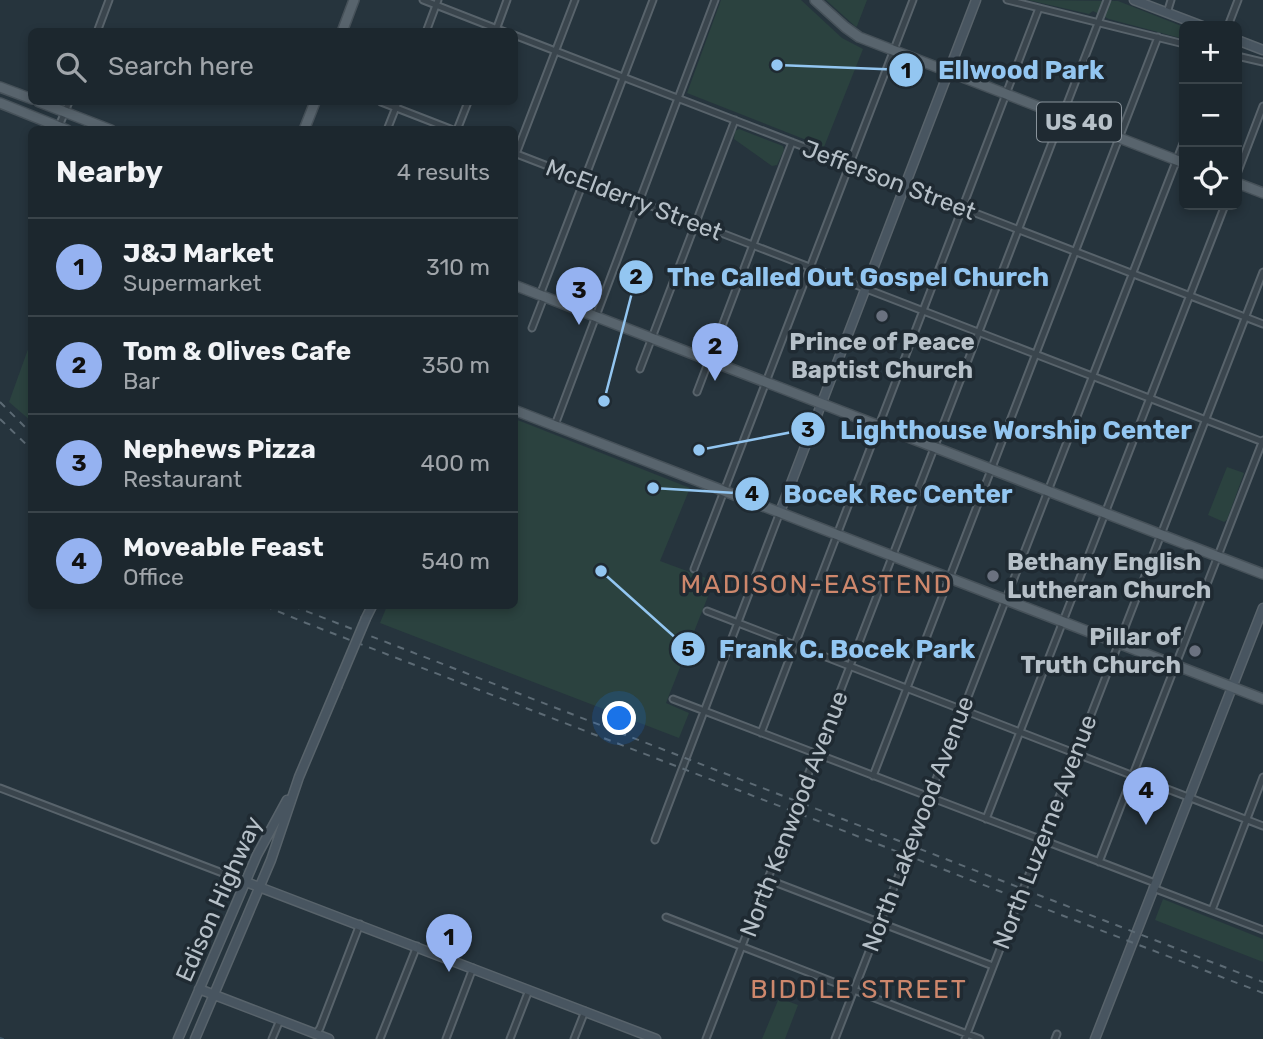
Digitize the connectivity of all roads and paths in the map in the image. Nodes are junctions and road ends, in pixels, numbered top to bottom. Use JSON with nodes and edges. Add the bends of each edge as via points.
{"nodes":[{"id":1,"x":109,"y":0,"type":"edge"},
{"id":2,"x":354,"y":0,"type":"edge"},
{"id":3,"x":423,"y":0,"type":"edge"},
{"id":4,"x":507,"y":0,"type":"edge"},
{"id":5,"x":575,"y":0,"type":"edge"},
{"id":6,"x":653,"y":0,"type":"edge"},
{"id":7,"x":715,"y":0,"type":"edge"},
{"id":8,"x":815,"y":0,"type":"edge"},
{"id":9,"x":913,"y":0,"type":"edge"},
{"id":10,"x":976,"y":0,"type":"edge"},
{"id":11,"x":1006,"y":0,"type":"edge"},
{"id":12,"x":1107,"y":0,"type":"edge"},
{"id":13,"x":1134,"y":0,"type":"edge"},
{"id":14,"x":1171,"y":0,"type":"edge"},
{"id":15,"x":1238,"y":0,"type":"edge"},
{"id":16,"x":437,"y":2,"type":"edge"},
{"id":17,"x":1039,"y":8,"type":"junction"},
{"id":18,"x":1167,"y":13,"type":"junction"},
{"id":19,"x":1189,"y":21,"type":"edge"},
{"id":20,"x":1230,"y":21,"type":"edge"},
{"id":21,"x":1098,"y":23,"type":"junction"},
{"id":22,"x":98,"y":28,"type":"edge"},
{"id":23,"x":344,"y":28,"type":"edge"},
{"id":24,"x":427,"y":28,"type":"edge"},
{"id":25,"x":492,"y":28,"type":"edge"},
{"id":26,"x":497,"y":28,"type":"edge"},
{"id":27,"x":518,"y":37,"type":"edge"},
{"id":28,"x":1158,"y":37,"type":"junction"},
{"id":29,"x":1242,"y":42,"type":"edge"},
{"id":30,"x":1179,"y":43,"type":"edge"},
{"id":31,"x":1263,"y":50,"type":"edge"},
{"id":32,"x":555,"y":51,"type":"junction"},
{"id":33,"x":893,"y":51,"type":"junction"},
{"id":34,"x":1242,"y":57,"type":"edge"},
{"id":35,"x":1263,"y":62,"type":"edge"},
{"id":36,"x":949,"y":72,"type":"junction"},
{"id":37,"x":624,"y":77,"type":"junction"},
{"id":38,"x":0,"y":87,"type":"edge"},
{"id":39,"x":1006,"y":94,"type":"junction"},
{"id":40,"x":28,"y":98,"type":"edge"},
{"id":41,"x":678,"y":98,"type":"junction"},
{"id":42,"x":0,"y":103,"type":"edge"},
{"id":43,"x":46,"y":105,"type":"edge"},
{"id":44,"x":68,"y":105,"type":"edge"},
{"id":45,"x":314,"y":105,"type":"edge"},
{"id":46,"x":397,"y":105,"type":"edge"},
{"id":47,"x":399,"y":105,"type":"edge"},
{"id":48,"x":467,"y":105,"type":"edge"},
{"id":49,"x":1263,"y":107,"type":"edge"},
{"id":50,"x":65,"y":112,"type":"junction"},
{"id":51,"x":1063,"y":116,"type":"junction"},
{"id":52,"x":735,"y":120,"type":"junction"},
{"id":53,"x":58,"y":126,"type":"edge"},
{"id":54,"x":63,"y":126,"type":"edge"},
{"id":55,"x":101,"y":126,"type":"edge"},
{"id":56,"x":306,"y":126,"type":"edge"},
{"id":57,"x":389,"y":126,"type":"edge"},
{"id":58,"x":446,"y":126,"type":"edge"},
{"id":59,"x":457,"y":126,"type":"edge"},
{"id":60,"x":1120,"y":137,"type":"junction"},
{"id":61,"x":792,"y":142,"type":"junction"},
{"id":62,"x":518,"y":147,"type":"edge"},
{"id":63,"x":518,"y":156,"type":"edge"},
{"id":64,"x":1179,"y":160,"type":"edge"},
{"id":65,"x":1242,"y":161,"type":"edge"},
{"id":66,"x":849,"y":164,"type":"junction"},
{"id":67,"x":1179,"y":166,"type":"edge"},
{"id":68,"x":583,"y":180,"type":"junction"},
{"id":69,"x":1242,"y":185,"type":"edge"},
{"id":70,"x":905,"y":186,"type":"junction"},
{"id":71,"x":1263,"y":193,"type":"edge"},
{"id":72,"x":639,"y":202,"type":"junction"},
{"id":73,"x":962,"y":208,"type":"junction"},
{"id":74,"x":1223,"y":210,"type":"edge"},
{"id":75,"x":695,"y":224,"type":"junction"},
{"id":76,"x":1019,"y":230,"type":"junction"},
{"id":77,"x":752,"y":246,"type":"junction"},
{"id":78,"x":1076,"y":252,"type":"junction"},
{"id":79,"x":809,"y":268,"type":"junction"},
{"id":80,"x":1263,"y":272,"type":"edge"},
{"id":81,"x":1131,"y":274,"type":"junction"},
{"id":82,"x":518,"y":288,"type":"edge"},
{"id":83,"x":865,"y":290,"type":"junction"},
{"id":84,"x":542,"y":296,"type":"junction"},
{"id":85,"x":1189,"y":296,"type":"junction"},
{"id":86,"x":922,"y":312,"type":"junction"},
{"id":87,"x":596,"y":317,"type":"junction"},
{"id":88,"x":1245,"y":317,"type":"junction"},
{"id":89,"x":1263,"y":324,"type":"edge"},
{"id":90,"x":532,"y":328,"type":"dead end"},
{"id":91,"x":979,"y":334,"type":"junction"},
{"id":92,"x":652,"y":338,"type":"junction"},
{"id":93,"x":1035,"y":356,"type":"junction"},
{"id":94,"x":709,"y":360,"type":"junction"},
{"id":95,"x":640,"y":369,"type":"dead end"},
{"id":96,"x":1091,"y":377,"type":"junction"},
{"id":97,"x":766,"y":383,"type":"junction"},
{"id":98,"x":697,"y":392,"type":"dead end"},
{"id":99,"x":1149,"y":399,"type":"junction"},
{"id":100,"x":821,"y":404,"type":"junction"},
{"id":101,"x":518,"y":411,"type":"edge"},
{"id":102,"x":1205,"y":420,"type":"junction"},
{"id":103,"x":555,"y":425,"type":"junction"},
{"id":104,"x":879,"y":426,"type":"junction"},
{"id":105,"x":1263,"y":442,"type":"edge"},
{"id":106,"x":935,"y":448,"type":"junction"},
{"id":107,"x":992,"y":470,"type":"junction"},
{"id":108,"x":725,"y":491,"type":"junction"},
{"id":109,"x":1047,"y":491,"type":"junction"},
{"id":110,"x":780,"y":512,"type":"junction"},
{"id":111,"x":1105,"y":513,"type":"junction"},
{"id":112,"x":838,"y":535,"type":"junction"},
{"id":113,"x":1161,"y":535,"type":"junction"},
{"id":114,"x":894,"y":556,"type":"junction"},
{"id":115,"x":1218,"y":556,"type":"junction"},
{"id":116,"x":694,"y":569,"type":"dead end"},
{"id":117,"x":1263,"y":574,"type":"edge"},
{"id":118,"x":950,"y":578,"type":"junction"},
{"id":119,"x":1005,"y":600,"type":"junction"},
{"id":120,"x":1263,"y":608,"type":"edge"},
{"id":121,"x":371,"y":609,"type":"edge"},
{"id":122,"x":707,"y":611,"type":"dead end"},
{"id":123,"x":1063,"y":622,"type":"junction"},
{"id":124,"x":738,"y":623,"type":"junction"},
{"id":125,"x":1119,"y":644,"type":"junction"},
{"id":126,"x":795,"y":645,"type":"junction"},
{"id":127,"x":1175,"y":665,"type":"junction"},
{"id":128,"x":851,"y":667,"type":"junction"},
{"id":129,"x":1231,"y":687,"type":"junction"},
{"id":130,"x":907,"y":688,"type":"junction"},
{"id":131,"x":673,"y":699,"type":"dead end"},
{"id":132,"x":1263,"y":699,"type":"edge"},
{"id":133,"x":962,"y":710,"type":"junction"},
{"id":134,"x":704,"y":711,"type":"junction"},
{"id":135,"x":1020,"y":732,"type":"junction"},
{"id":136,"x":761,"y":733,"type":"junction"},
{"id":137,"x":1076,"y":753,"type":"junction"},
{"id":138,"x":817,"y":754,"type":"junction"},
{"id":139,"x":1133,"y":775,"type":"junction"},
{"id":140,"x":873,"y":776,"type":"junction"},
{"id":141,"x":299,"y":777,"type":"junction"},
{"id":142,"x":1263,"y":777,"type":"edge"},
{"id":143,"x":0,"y":788,"type":"edge"},
{"id":144,"x":929,"y":797,"type":"junction"},
{"id":145,"x":1189,"y":797,"type":"junction"},
{"id":146,"x":986,"y":819,"type":"junction"},
{"id":147,"x":1246,"y":819,"type":"junction"},
{"id":148,"x":1263,"y":826,"type":"edge"},
{"id":149,"x":655,"y":840,"type":"dead end"},
{"id":150,"x":1042,"y":840,"type":"junction"},
{"id":151,"x":1099,"y":862,"type":"junction"},
{"id":152,"x":769,"y":880,"type":"junction"},
{"id":153,"x":246,"y":882,"type":"junction"},
{"id":154,"x":1154,"y":885,"type":"junction"},
{"id":155,"x":260,"y":886,"type":"junction"},
{"id":156,"x":1212,"y":910,"type":"junction"},
{"id":157,"x":666,"y":917,"type":"dead end"},
{"id":158,"x":880,"y":922,"type":"junction"},
{"id":159,"x":360,"y":924,"type":"junction"},
{"id":160,"x":1263,"y":930,"type":"edge"},
{"id":161,"x":417,"y":946,"type":"junction"},
{"id":162,"x":742,"y":946,"type":"junction"},
{"id":163,"x":993,"y":966,"type":"junction"},
{"id":164,"x":473,"y":968,"type":"junction"},
{"id":165,"x":199,"y":989,"type":"junction"},
{"id":166,"x":529,"y":990,"type":"junction"},
{"id":167,"x":854,"y":990,"type":"junction"},
{"id":168,"x":214,"y":995,"type":"junction"},
{"id":169,"x":585,"y":1011,"type":"junction"},
{"id":170,"x":279,"y":1020,"type":"junction"},
{"id":171,"x":316,"y":1034,"type":"junction"},
{"id":172,"x":966,"y":1036,"type":"edge"},
{"id":173,"x":178,"y":1039,"type":"edge"},
{"id":174,"x":195,"y":1039,"type":"edge"},
{"id":175,"x":272,"y":1039,"type":"edge"},
{"id":176,"x":329,"y":1039,"type":"edge"},
{"id":177,"x":380,"y":1039,"type":"edge"},
{"id":178,"x":446,"y":1039,"type":"edge"},
{"id":179,"x":510,"y":1039,"type":"edge"},
{"id":180,"x":574,"y":1039,"type":"edge"},
{"id":181,"x":656,"y":1039,"type":"edge"},
{"id":182,"x":706,"y":1039,"type":"edge"},
{"id":183,"x":835,"y":1039,"type":"edge"},
{"id":184,"x":980,"y":1039,"type":"edge"},
{"id":185,"x":1095,"y":1039,"type":"edge"}],
"edges":[{"from":1,"to":22,"type":"street"},
{"from":2,"to":23,"type":"main road"},
{"from":3,"to":16,"type":"street"},
{"from":4,"to":26,"type":"street"},
{"from":5,"to":32,"type":"street"},
{"from":6,"to":37,"type":"street"},
{"from":7,"to":41,"type":"street"},
{"from":8,"to":33,"type":"main road","number":"US 40","via":[[851,32]]},
{"from":9,"to":33,"type":"street"},
{"from":10,"to":36,"type":"street"},
{"from":11,"to":17,"type":"street"},
{"from":12,"to":21,"type":"street","name":"North Kenwood Avenue"},
{"from":13,"to":18,"type":"street"},
{"from":14,"to":18,"type":"street"},
{"from":15,"to":20,"type":"street"},
{"from":16,"to":24,"type":"street"},
{"from":16,"to":25,"type":"street"},
{"from":17,"to":21,"type":"street"},
{"from":17,"to":39,"type":"street"},
{"from":18,"to":19,"type":"street"},
{"from":21,"to":28,"type":"street"},
{"from":21,"to":51,"type":"street","name":"North Kenwood Avenue"},
{"from":27,"to":32,"type":"street","name":"Jefferson Street"},
{"from":28,"to":30,"type":"street"},
{"from":28,"to":60,"type":"street"},
{"from":29,"to":31,"type":"street"},
{"from":32,"to":37,"type":"street","name":"Jefferson Street"},
{"from":32,"to":62,"type":"street"},
{"from":33,"to":36,"type":"main road","number":"US 40"},
{"from":33,"to":66,"type":"street"},
{"from":34,"to":35,"type":"street"},
{"from":36,"to":39,"type":"main road","number":"US 40"},
{"from":36,"to":70,"type":"street"},
{"from":37,"to":41,"type":"street","name":"Jefferson Street"},
{"from":37,"to":68,"type":"street"},
{"from":38,"to":40,"type":"main road"},
{"from":39,"to":51,"type":"main road","number":"US 40"},
{"from":39,"to":73,"type":"street"},
{"from":41,"to":52,"type":"street","name":"Jefferson Street"},
{"from":41,"to":72,"type":"street"},
{"from":42,"to":53,"type":"main road"},
{"from":43,"to":50,"type":"main road"},
{"from":44,"to":50,"type":"street"},
{"from":45,"to":56,"type":"main road"},
{"from":46,"to":57,"type":"street"},
{"from":47,"to":58,"type":"street"},
{"from":48,"to":59,"type":"street"},
{"from":49,"to":65,"type":"street"},
{"from":50,"to":54,"type":"street"},
{"from":50,"to":55,"type":"main road"},
{"from":51,"to":60,"type":"main road","number":"US 40"},
{"from":51,"to":76,"type":"street","name":"North Kenwood Avenue"},
{"from":52,"to":61,"type":"street","name":"Jefferson Street"},
{"from":52,"to":75,"type":"street"},
{"from":60,"to":64,"type":"main road","number":"US 40"},
{"from":60,"to":78,"type":"street"},
{"from":61,"to":66,"type":"street","name":"Jefferson Street"},
{"from":61,"to":77,"type":"street"},
{"from":63,"to":68,"type":"street","name":"McElderry Street"},
{"from":66,"to":70,"type":"street","name":"Jefferson Street"},
{"from":66,"to":79,"type":"street"},
{"from":67,"to":81,"type":"street","name":"North Lakewood Avenue"},
{"from":68,"to":72,"type":"street","name":"McElderry Street"},
{"from":68,"to":84,"type":"street"},
{"from":69,"to":71,"type":"main road"},
{"from":70,"to":73,"type":"street","name":"Jefferson Street"},
{"from":70,"to":83,"type":"street"},
{"from":72,"to":75,"type":"street","name":"McElderry Street"},
{"from":72,"to":87,"type":"street"},
{"from":73,"to":76,"type":"street","name":"Jefferson Street"},
{"from":73,"to":86,"type":"street"},
{"from":74,"to":85,"type":"street"},
{"from":75,"to":77,"type":"street","name":"McElderry Street"},
{"from":75,"to":92,"type":"street"},
{"from":76,"to":78,"type":"street","name":"Jefferson Street"},
{"from":76,"to":91,"type":"street","name":"North Kenwood Avenue"},
{"from":77,"to":79,"type":"street","name":"McElderry Street"},
{"from":77,"to":94,"type":"street"},
{"from":78,"to":81,"type":"street","name":"Jefferson Street"},
{"from":78,"to":93,"type":"street"},
{"from":79,"to":83,"type":"street","name":"McElderry Street"},
{"from":79,"to":97,"type":"street"},
{"from":80,"to":88,"type":"street","name":"North Luzerne Avenue"},
{"from":81,"to":85,"type":"street","name":"Jefferson Street"},
{"from":81,"to":96,"type":"street","name":"North Lakewood Avenue"},
{"from":82,"to":84,"type":"main road"},
{"from":83,"to":86,"type":"street","name":"McElderry Street"},
{"from":83,"to":100,"type":"street"},
{"from":84,"to":87,"type":"main road"},
{"from":84,"to":90,"type":"street"},
{"from":85,"to":88,"type":"street","name":"Jefferson Street"},
{"from":85,"to":99,"type":"street"},
{"from":86,"to":91,"type":"street","name":"McElderry Street"},
{"from":86,"to":104,"type":"street"},
{"from":87,"to":92,"type":"main road"},
{"from":87,"to":103,"type":"street"},
{"from":88,"to":89,"type":"street","name":"Jefferson Street"},
{"from":88,"to":102,"type":"street","name":"North Luzerne Avenue"},
{"from":91,"to":93,"type":"street","name":"McElderry Street"},
{"from":91,"to":106,"type":"street","name":"North Kenwood Avenue"},
{"from":92,"to":94,"type":"main road"},
{"from":92,"to":95,"type":"street"},
{"from":93,"to":96,"type":"street","name":"McElderry Street"},
{"from":93,"to":107,"type":"street"},
{"from":94,"to":97,"type":"main road"},
{"from":94,"to":98,"type":"street"},
{"from":96,"to":99,"type":"street","name":"McElderry Street"},
{"from":96,"to":109,"type":"street","name":"North Lakewood Avenue"},
{"from":97,"to":100,"type":"main road"},
{"from":97,"to":108,"type":"street"},
{"from":99,"to":102,"type":"street","name":"McElderry Street"},
{"from":99,"to":111,"type":"street"},
{"from":100,"to":104,"type":"main road"},
{"from":100,"to":110,"type":"street"},
{"from":101,"to":103,"type":"main road"},
{"from":102,"to":105,"type":"street","name":"McElderry Street"},
{"from":102,"to":113,"type":"street","name":"North Luzerne Avenue"},
{"from":103,"to":108,"type":"main road"},
{"from":104,"to":106,"type":"main road"},
{"from":104,"to":112,"type":"street"},
{"from":105,"to":115,"type":"street"},
{"from":106,"to":107,"type":"main road"},
{"from":106,"to":114,"type":"street","name":"North Kenwood Avenue"},
{"from":107,"to":109,"type":"main road"},
{"from":107,"to":118,"type":"street"},
{"from":108,"to":110,"type":"main road"},
{"from":108,"to":116,"type":"street"},
{"from":109,"to":111,"type":"main road"},
{"from":109,"to":119,"type":"street","name":"North Lakewood Avenue"},
{"from":110,"to":112,"type":"main road"},
{"from":110,"to":124,"type":"street"},
{"from":111,"to":113,"type":"main road"},
{"from":111,"to":123,"type":"street"},
{"from":112,"to":114,"type":"main road"},
{"from":112,"to":126,"type":"street"},
{"from":113,"to":115,"type":"main road"},
{"from":113,"to":125,"type":"street","name":"North Luzerne Avenue"},
{"from":114,"to":118,"type":"main road"},
{"from":114,"to":128,"type":"street","name":"North Kenwood Avenue"},
{"from":115,"to":117,"type":"main road"},
{"from":115,"to":127,"type":"street"},
{"from":118,"to":119,"type":"main road"},
{"from":118,"to":130,"type":"street"},
{"from":119,"to":123,"type":"main road"},
{"from":119,"to":133,"type":"street","name":"North Lakewood Avenue"},
{"from":120,"to":129,"type":"street"},
{"from":121,"to":141,"type":"street","name":"Edison Highway","bridge":true},
{"from":122,"to":124,"type":"street"},
{"from":123,"to":125,"type":"main road"},
{"from":123,"to":135,"type":"street"},
{"from":124,"to":126,"type":"street"},
{"from":124,"to":134,"type":"street"},
{"from":125,"to":127,"type":"main road"},
{"from":125,"to":137,"type":"street","name":"North Luzerne Avenue"},
{"from":126,"to":128,"type":"street"},
{"from":126,"to":136,"type":"street"},
{"from":127,"to":129,"type":"main road"},
{"from":127,"to":139,"type":"street"},
{"from":128,"to":130,"type":"street"},
{"from":128,"to":138,"type":"street","name":"North Kenwood Avenue"},
{"from":129,"to":132,"type":"main road"},
{"from":129,"to":145,"type":"street"},
{"from":130,"to":133,"type":"street"},
{"from":130,"to":140,"type":"street"},
{"from":131,"to":134,"type":"street"},
{"from":133,"to":135,"type":"street"},
{"from":133,"to":144,"type":"street","name":"North Lakewood Avenue"},
{"from":134,"to":136,"type":"street"},
{"from":134,"to":149,"type":"street"},
{"from":135,"to":137,"type":"street"},
{"from":135,"to":146,"type":"street"},
{"from":136,"to":138,"type":"street"},
{"from":137,"to":139,"type":"street"},
{"from":137,"to":150,"type":"street","name":"North Luzerne Avenue"},
{"from":138,"to":140,"type":"street"},
{"from":138,"to":152,"type":"street","name":"North Kenwood Avenue"},
{"from":139,"to":145,"type":"street"},
{"from":139,"to":151,"type":"street"},
{"from":140,"to":144,"type":"street"},
{"from":141,"to":153,"type":"street","name":"Edison Highway"},
{"from":141,"to":155,"type":"street","name":"Edison Highway"},
{"from":142,"to":147,"type":"street"},
{"from":143,"to":153,"type":"street"},
{"from":144,"to":146,"type":"street"},
{"from":144,"to":158,"type":"street","name":"North Lakewood Avenue"},
{"from":145,"to":147,"type":"street"},
{"from":145,"to":154,"type":"street"},
{"from":146,"to":150,"type":"street"},
{"from":147,"to":148,"type":"street"},
{"from":147,"to":156,"type":"street"},
{"from":150,"to":151,"type":"street"},
{"from":150,"to":163,"type":"street","name":"North Luzerne Avenue"},
{"from":151,"to":154,"type":"street"},
{"from":152,"to":158,"type":"street"},
{"from":152,"to":162,"type":"street","name":"North Kenwood Avenue"},
{"from":153,"to":155,"type":"street"},
{"from":153,"to":165,"type":"street","name":"Edison Highway"},
{"from":154,"to":156,"type":"street"},
{"from":154,"to":185,"type":"street"},
{"from":155,"to":159,"type":"street"},
{"from":155,"to":168,"type":"street","name":"Edison Highway"},
{"from":156,"to":160,"type":"street"},
{"from":157,"to":162,"type":"street"},
{"from":158,"to":163,"type":"street"},
{"from":158,"to":167,"type":"street","name":"North Lakewood Avenue"},
{"from":159,"to":161,"type":"street"},
{"from":159,"to":171,"type":"street"},
{"from":161,"to":164,"type":"street"},
{"from":161,"to":177,"type":"street"},
{"from":162,"to":167,"type":"street"},
{"from":162,"to":182,"type":"street","name":"North Kenwood Avenue"},
{"from":163,"to":172,"type":"street","name":"North Luzerne Avenue"},
{"from":164,"to":166,"type":"street"},
{"from":164,"to":178,"type":"street"},
{"from":165,"to":168,"type":"street"},
{"from":165,"to":173,"type":"street","name":"Edison Highway"},
{"from":166,"to":169,"type":"street"},
{"from":166,"to":179,"type":"street"},
{"from":167,"to":172,"type":"street"},
{"from":167,"to":183,"type":"street","name":"North Lakewood Avenue"},
{"from":168,"to":170,"type":"street"},
{"from":168,"to":174,"type":"street","name":"Edison Highway"},
{"from":169,"to":180,"type":"street"},
{"from":169,"to":181,"type":"street"},
{"from":170,"to":171,"type":"street"},
{"from":170,"to":175,"type":"street"},
{"from":171,"to":176,"type":"street"},
{"from":172,"to":184,"type":"street"}]}
